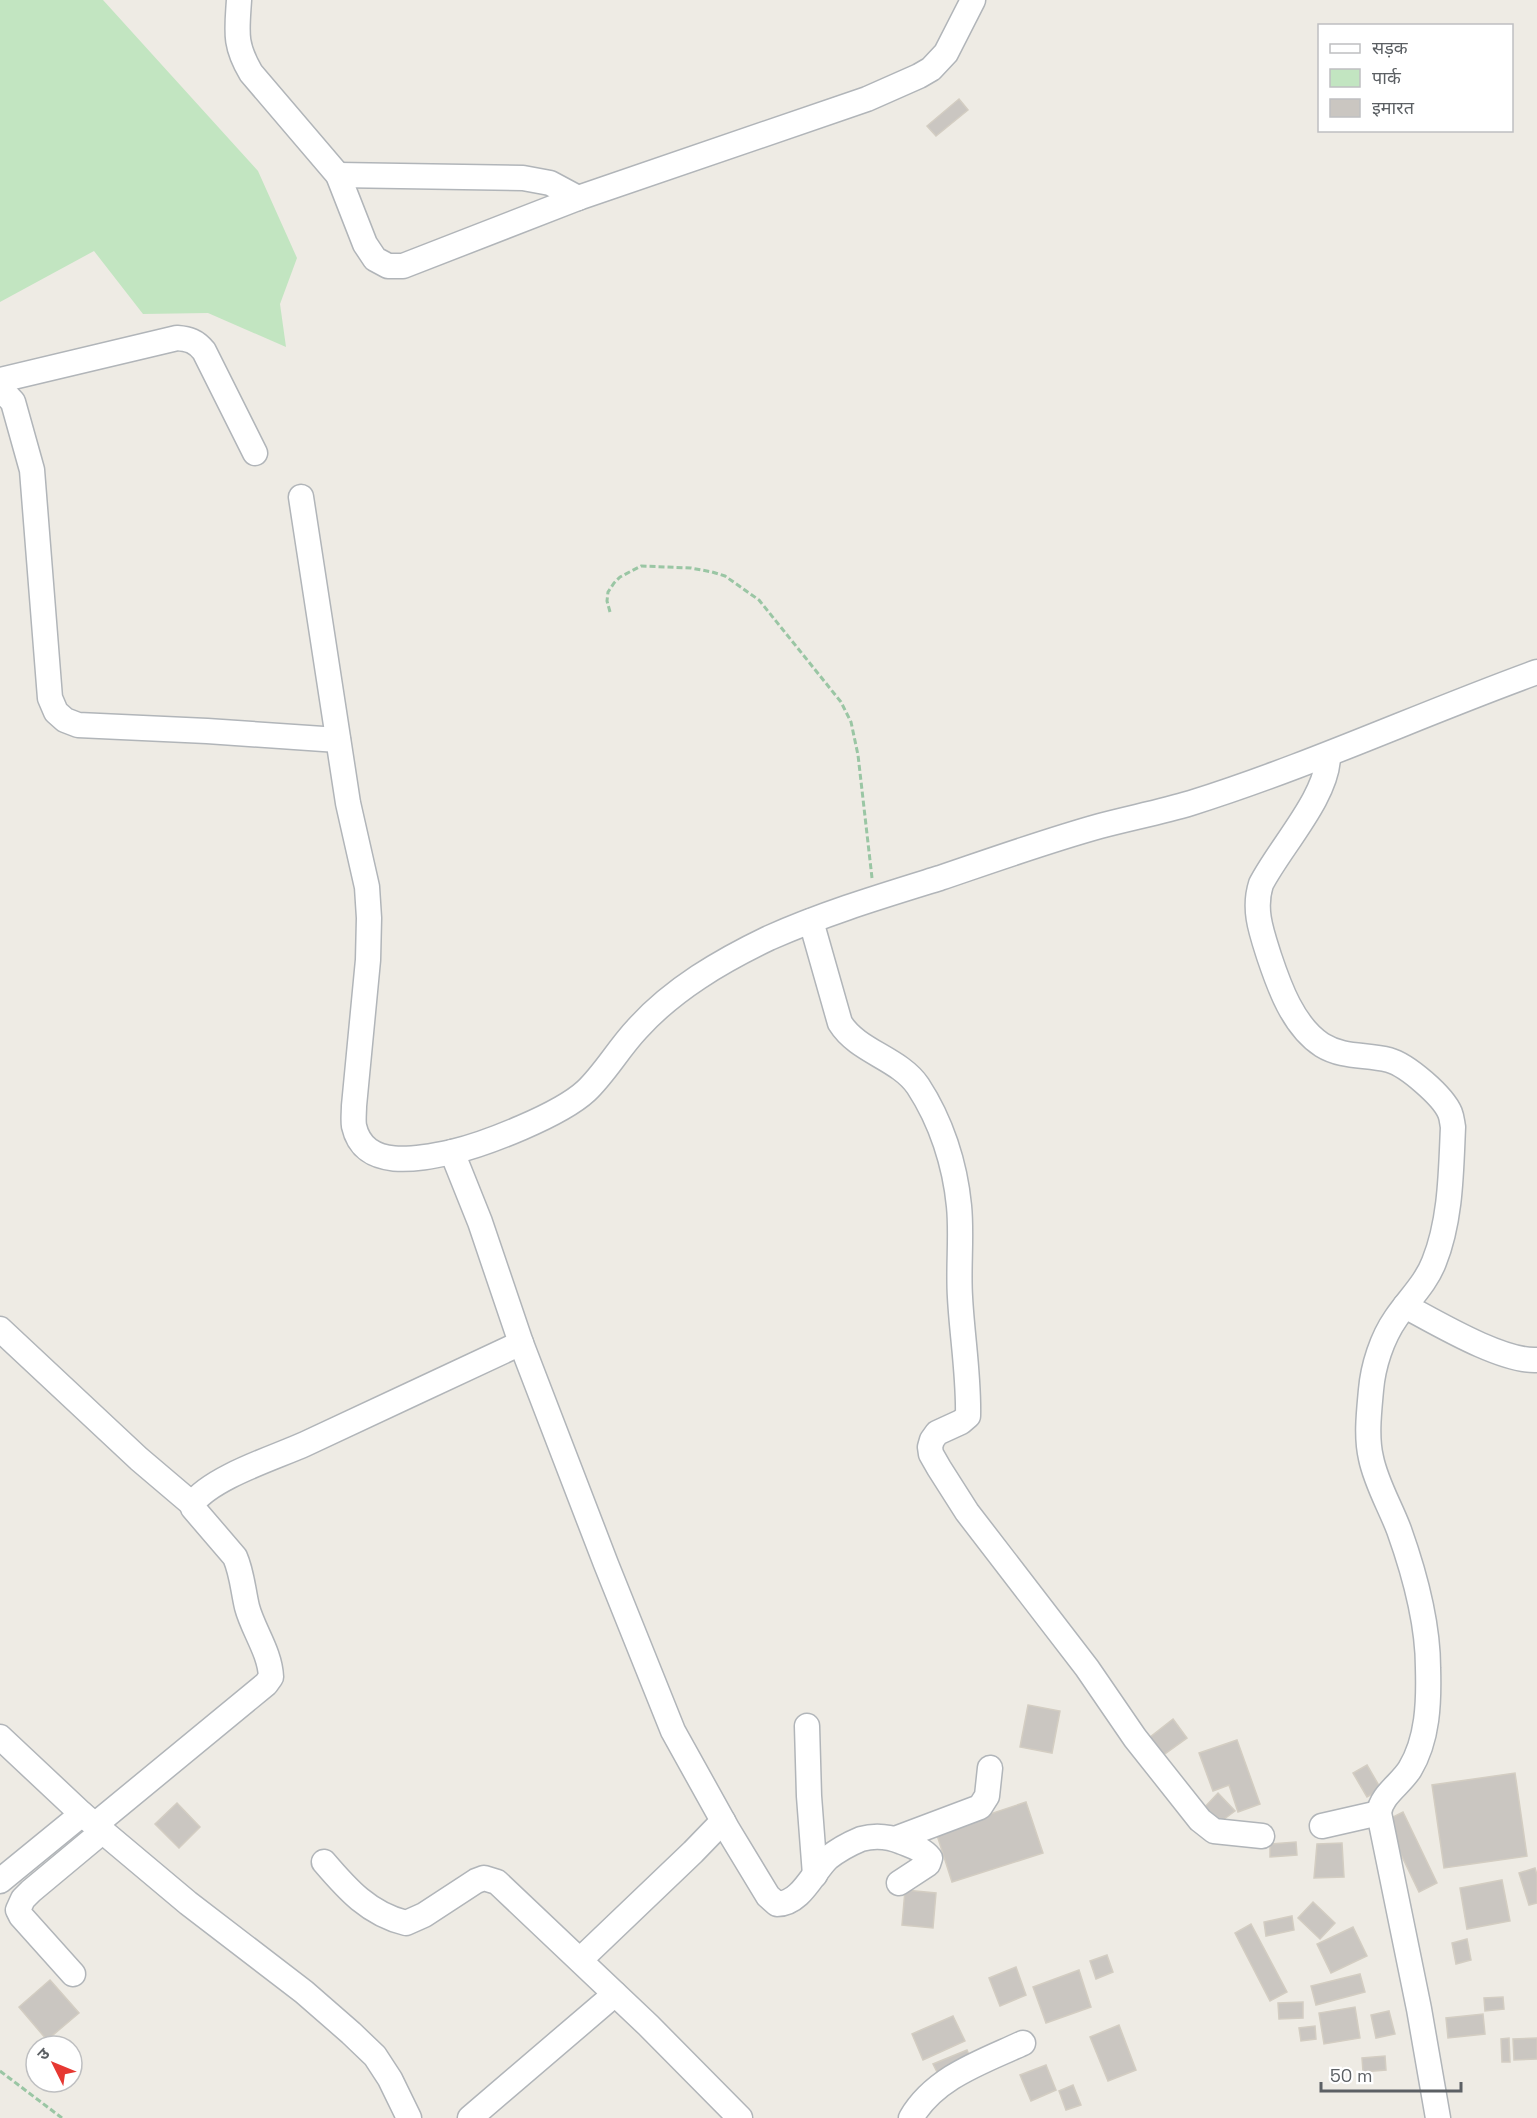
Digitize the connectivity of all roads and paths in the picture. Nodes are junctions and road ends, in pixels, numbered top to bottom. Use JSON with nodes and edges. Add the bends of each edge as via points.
{"nodes":[{"id":1,"x":239,"y":0,"type":"edge"},
{"id":2,"x":974,"y":0,"type":"edge"},
{"id":3,"x":338,"y":175,"type":"junction"},
{"id":4,"x":578,"y":198,"type":"junction"},
{"id":5,"x":0,"y":380,"type":"edge"},
{"id":6,"x":0,"y":388,"type":"edge"},
{"id":7,"x":255,"y":453,"type":"dead end"},
{"id":8,"x":301,"y":497,"type":"dead end"},
{"id":9,"x":610,"y":612,"type":"dead end"},
{"id":10,"x":1537,"y":672,"type":"edge"},
{"id":11,"x":338,"y":740,"type":"junction"},
{"id":12,"x":1328,"y":756,"type":"junction"},
{"id":13,"x":875,"y":898,"type":"junction"},
{"id":14,"x":812,"y":921,"type":"junction"},
{"id":15,"x":452,"y":1152,"type":"junction"},
{"id":16,"x":1405,"y":1306,"type":"junction"},
{"id":17,"x":0,"y":1329,"type":"edge"},
{"id":18,"x":521,"y":1343,"type":"junction"},
{"id":19,"x":1537,"y":1360,"type":"edge"},
{"id":20,"x":192,"y":1504,"type":"junction"},
{"id":21,"x":807,"y":1726,"type":"dead end"},
{"id":22,"x":0,"y":1737,"type":"edge"},
{"id":23,"x":990,"y":1768,"type":"dead end"},
{"id":24,"x":1378,"y":1813,"type":"junction"},
{"id":25,"x":723,"y":1821,"type":"junction"},
{"id":26,"x":94,"y":1823,"type":"junction"},
{"id":27,"x":1322,"y":1826,"type":"dead end"},
{"id":28,"x":1262,"y":1836,"type":"dead end"},
{"id":29,"x":895,"y":1839,"type":"junction"},
{"id":30,"x":324,"y":1862,"type":"dead end"},
{"id":31,"x":814,"y":1875,"type":"junction"},
{"id":32,"x":0,"y":1881,"type":"edge"},
{"id":33,"x":899,"y":1883,"type":"dead end"},
{"id":34,"x":580,"y":1960,"type":"junction"},
{"id":35,"x":73,"y":1974,"type":"dead end"},
{"id":36,"x":615,"y":1994,"type":"junction"},
{"id":37,"x":1023,"y":2043,"type":"dead end"},
{"id":38,"x":0,"y":2071,"type":"edge"},
{"id":39,"x":62,"y":2118,"type":"edge"},
{"id":40,"x":409,"y":2118,"type":"edge"},
{"id":41,"x":470,"y":2118,"type":"edge"},
{"id":42,"x":740,"y":2118,"type":"edge"},
{"id":43,"x":911,"y":2118,"type":"edge"},
{"id":44,"x":1438,"y":2118,"type":"edge"}],
"edges":[{"from":1,"to":3,"type":"street","via":[[236,38],[241,57]]},
{"from":2,"to":4,"type":"street","via":[[946,53],[919,76],[867,99]]},
{"from":3,"to":4,"type":"street","via":[[523,178],[550,183]]},
{"from":3,"to":4,"type":"street","via":[[365,244],[375,259],[388,266],[403,266]]},
{"from":5,"to":7,"type":"street","via":[[177,338],[190,339],[204,351]]},
{"from":6,"to":11,"type":"street","via":[[13,402],[32,470],[50,698],[56,712],[78,725],[96,727]]},
{"from":8,"to":11,"type":"street"},
{"from":9,"to":13,"type":"path","via":[[608,592],[614,583],[641,566],[712,572],[725,576],[759,600],[841,702],[851,722]]},
{"from":10,"to":12,"type":"street"},
{"from":11,"to":15,"type":"street","via":[[367,887],[369,918],[354,1126],[368,1150],[384,1158]]},
{"from":12,"to":13,"type":"street","via":[[1187,804],[1081,832]]},
{"from":12,"to":16,"type":"street","via":[[1321,787],[1261,884],[1257,913],[1277,980],[1290,1007],[1313,1037],[1333,1051],[1396,1063],[1423,1082],[1450,1113],[1452,1137],[1444,1229],[1430,1270]]},
{"from":13,"to":14,"type":"street"},
{"from":14,"to":15,"type":"street","via":[[729,958],[660,1006],[585,1092],[558,1109]]},
{"from":14,"to":28,"type":"street","via":[[840,1023],[848,1034],[915,1083],[945,1139],[957,1188],[968,1416],[937,1433],[931,1454],[968,1512],[1200,1820],[1214,1831]]},
{"from":15,"to":18,"type":"street"},
{"from":16,"to":19,"type":"street","via":[[1498,1352]]},
{"from":16,"to":24,"type":"street","via":[[1386,1335],[1374,1372],[1369,1442],[1375,1474],[1405,1547],[1424,1622],[1428,1693],[1426,1725],[1416,1760],[1383,1800]]},
{"from":17,"to":20,"type":"street"},
{"from":18,"to":20,"type":"street","via":[[303,1445],[255,1463]]},
{"from":18,"to":25,"type":"street","via":[[669,1721]]},
{"from":20,"to":26,"type":"street","via":[[235,1557],[271,1677]]},
{"from":21,"to":31,"type":"street"},
{"from":22,"to":26,"type":"street"},
{"from":23,"to":29,"type":"street","via":[[987,1796],[980,1807]]},
{"from":24,"to":27,"type":"street"},
{"from":24,"to":44,"type":"street"},
{"from":25,"to":31,"type":"street","via":[[768,1896],[777,1904],[790,1901]]},
{"from":25,"to":34,"type":"street"},
{"from":26,"to":32,"type":"street"},
{"from":26,"to":35,"type":"street","via":[[18,1910]]},
{"from":26,"to":40,"type":"street","via":[[351,2033],[375,2056]]},
{"from":29,"to":31,"type":"street","via":[[867,1837],[852,1843],[828,1859]]},
{"from":29,"to":33,"type":"street","via":[[930,1858],[928,1864]]},
{"from":30,"to":34,"type":"street","via":[[360,1901],[406,1923],[468,1885],[491,1879]]},
{"from":34,"to":36,"type":"street"},
{"from":36,"to":41,"type":"street"},
{"from":36,"to":42,"type":"street"},
{"from":37,"to":43,"type":"street","via":[[946,2081],[929,2094]]},
{"from":38,"to":39,"type":"path"}]}
